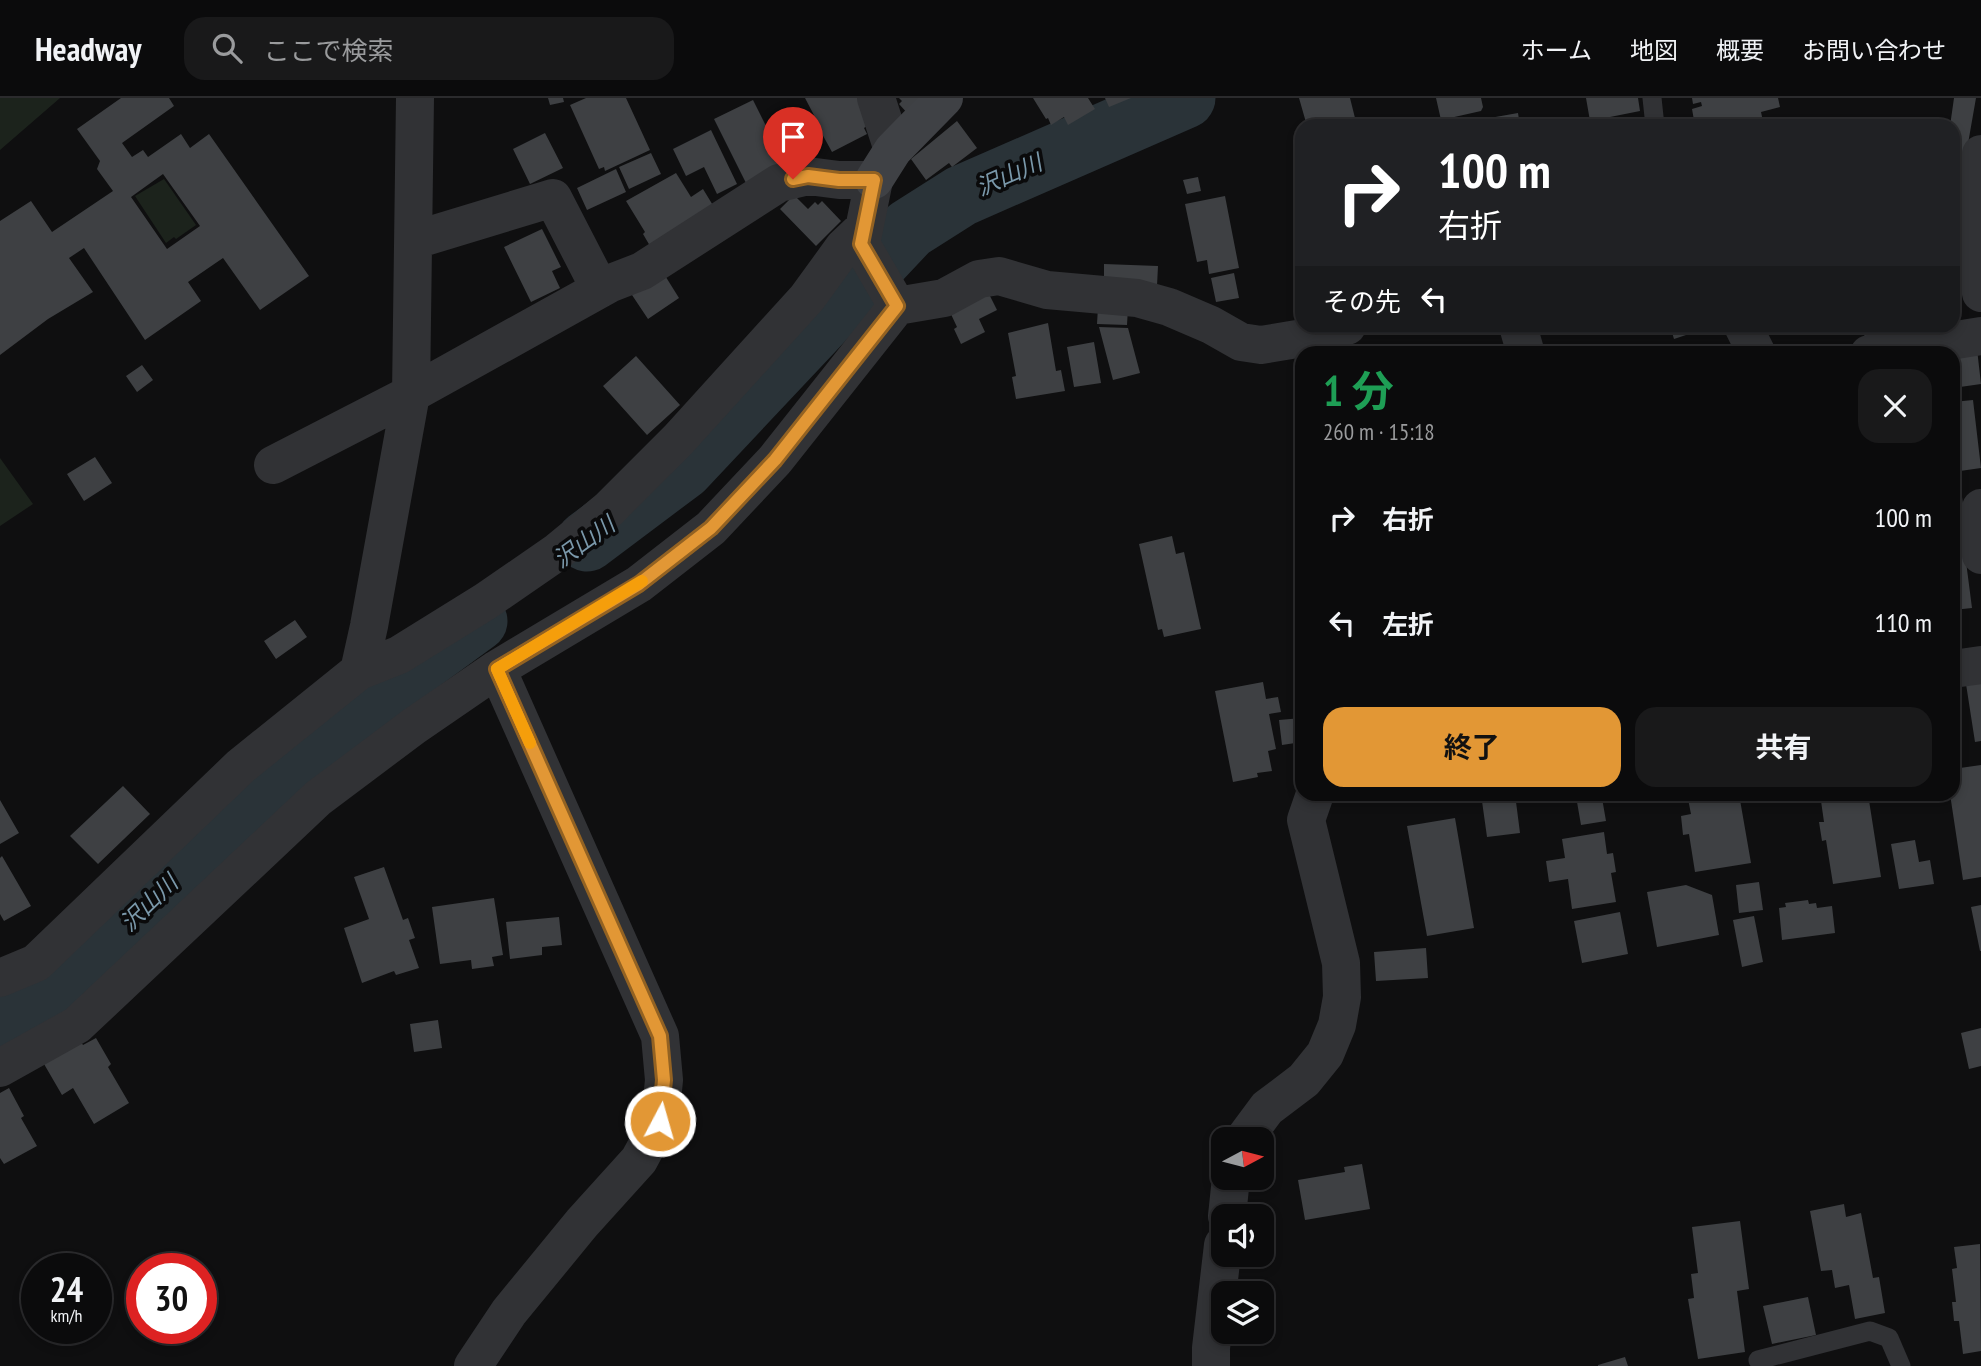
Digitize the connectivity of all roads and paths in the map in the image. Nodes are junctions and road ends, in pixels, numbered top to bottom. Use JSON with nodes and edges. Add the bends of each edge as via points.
{"nodes":[{"id":1,"x":415,"y":98,"type":"edge"},
{"id":2,"x":876,"y":98,"type":"edge"},
{"id":3,"x":944,"y":98,"type":"edge"},
{"id":4,"x":1651,"y":98,"type":"edge"},
{"id":5,"x":1654,"y":119,"type":"edge"},
{"id":6,"x":1981,"y":154,"type":"edge"},
{"id":7,"x":883,"y":165,"type":"junction"},
{"id":8,"x":862,"y":237,"type":"junction"},
{"id":9,"x":415,"y":240,"type":"junction"},
{"id":10,"x":600,"y":289,"type":"junction"},
{"id":11,"x":890,"y":293,"type":"junction"},
{"id":12,"x":1981,"y":293,"type":"edge"},
{"id":13,"x":1320,"y":333,"type":"edge"},
{"id":14,"x":1981,"y":336,"type":"edge"},
{"id":15,"x":1919,"y":346,"type":"edge"},
{"id":16,"x":411,"y":394,"type":"junction"},
{"id":17,"x":273,"y":465,"type":"dead end"},
{"id":18,"x":1981,"y":508,"type":"edge"},
{"id":19,"x":1981,"y":555,"type":"edge"},
{"id":20,"x":1981,"y":665,"type":"edge"},
{"id":21,"x":1960,"y":668,"type":"edge"},
{"id":22,"x":497,"y":669,"type":"junction"},
{"id":23,"x":359,"y":671,"type":"junction"},
{"id":24,"x":1313,"y":801,"type":"edge"},
{"id":25,"x":0,"y":978,"type":"edge"},
{"id":26,"x":0,"y":1068,"type":"edge"},
{"id":27,"x":1253,"y":1127,"type":"edge"},
{"id":28,"x":1220,"y":1267,"type":"edge"},
{"id":29,"x":1758,"y":1360,"type":"dead end"},
{"id":30,"x":473,"y":1366,"type":"edge"},
{"id":31,"x":1211,"y":1366,"type":"edge"},
{"id":32,"x":1901,"y":1366,"type":"edge"}],
"edges":[{"from":1,"to":9,"type":"street"},
{"from":2,"to":7,"type":"street"},
{"from":3,"to":7,"type":"main road"},
{"from":4,"to":5,"type":"lane"},
{"from":6,"to":12,"type":"street","via":[[1969,217]]},
{"from":7,"to":8,"type":"street"},
{"from":7,"to":10,"type":"street","via":[[839,180],[808,176],[779,183],[642,271]]},
{"from":8,"to":11,"type":"street"},
{"from":8,"to":23,"type":"street","via":[[844,247],[807,298],[609,509],[486,601],[399,655]]},
{"from":9,"to":10,"type":"street","via":[[553,198]]},
{"from":9,"to":16,"type":"street"},
{"from":10,"to":16,"type":"street"},
{"from":11,"to":13,"type":"street","via":[[944,298],[979,279],[999,276],[1046,290],[1148,301],[1241,342],[1261,345]]},
{"from":11,"to":22,"type":"street","via":[[775,460],[711,528],[639,584]]},
{"from":14,"to":15,"type":"street"},
{"from":16,"to":17,"type":"street"},
{"from":16,"to":23,"type":"street"},
{"from":18,"to":19,"type":"street","via":[[1977,520]]},
{"from":20,"to":21,"type":"street"},
{"from":22,"to":26,"type":"street","via":[[318,798],[77,1025]]},
{"from":22,"to":30,"type":"street","via":[[660,1036],[664,1080],[660,1121],[639,1160],[509,1312]]},
{"from":23,"to":25,"type":"street","via":[[241,766],[36,963]]},
{"from":24,"to":27,"type":"street","via":[[1306,820],[1340,963],[1342,997],[1337,1025],[1318,1063]]},
{"from":28,"to":31,"type":"street"},
{"from":29,"to":32,"type":"lane","via":[[1870,1331],[1889,1338]]}]}
